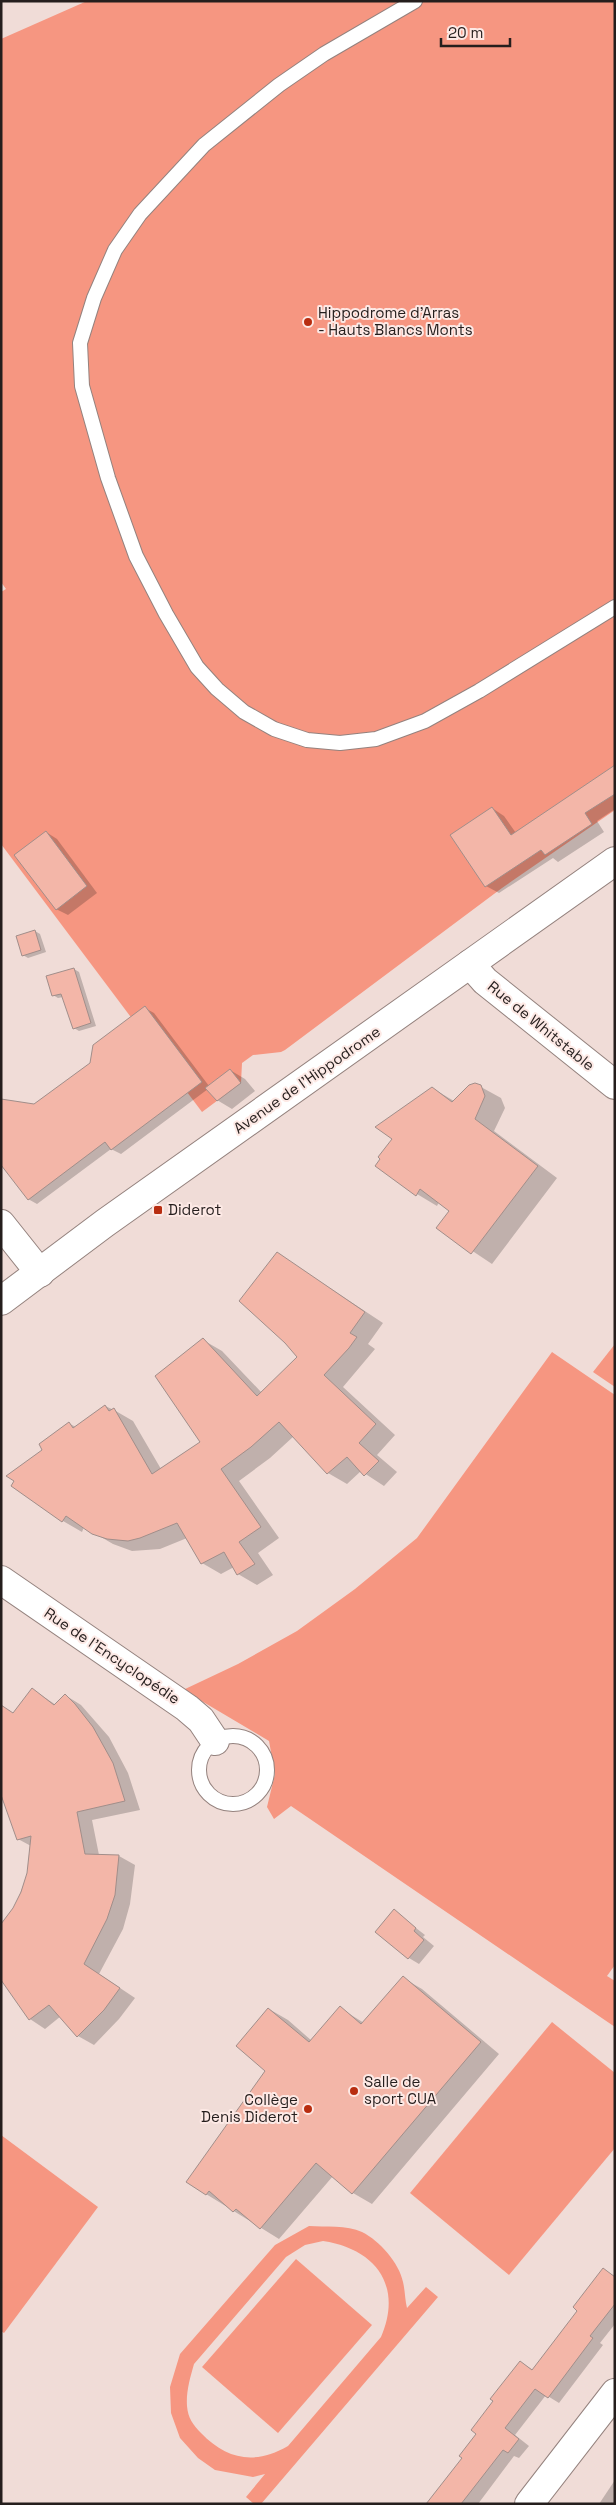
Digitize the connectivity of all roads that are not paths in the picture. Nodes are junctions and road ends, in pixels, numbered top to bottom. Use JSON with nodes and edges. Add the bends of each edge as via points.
{"nodes":[{"id":1,"x":415,"y":1,"type":"edge"},
{"id":2,"x":615,"y":607,"type":"edge"},
{"id":3,"x":615,"y":861,"type":"edge"},
{"id":4,"x":470,"y":964,"type":"junction"},
{"id":5,"x":615,"y":1086,"type":"edge"},
{"id":6,"x":1,"y":1224,"type":"edge"},
{"id":7,"x":40,"y":1273,"type":"junction"},
{"id":8,"x":1,"y":1301,"type":"edge"},
{"id":9,"x":1,"y":1580,"type":"edge"},
{"id":10,"x":215,"y":1740,"type":"junction"},
{"id":11,"x":615,"y":2393,"type":"edge"},
{"id":12,"x":528,"y":2504,"type":"edge"}],
"edges":[{"from":1,"to":2,"type":"lane","via":[[324,54],[204,145],[140,214],[115,250],[94,298],[80,343],[82,386],[108,478],[136,556],[197,668],[244,712],[274,729],[306,740],[340,743],[376,739],[425,721],[480,692]]},
{"from":3,"to":4,"type":"street","name":"Avenue de l'Hippodrome"},
{"from":4,"to":5,"type":"street","name":"Rue de Whitstable","via":[[485,981]]},
{"from":4,"to":7,"type":"street","name":"Avenue de l'Hippodrome"},
{"from":6,"to":7,"type":"street"},
{"from":7,"to":8,"type":"street","name":"Avenue de l'Hippodrome"},
{"from":9,"to":10,"type":"street","name":"Rue de l'Encyclopédie","via":[[187,1708],[201,1720]]},
{"from":10,"to":10,"type":"lane","via":[[201,1755],[198,1776],[202,1786],[208,1794],[225,1804],[251,1799],[264,1784],[267,1774],[263,1752],[246,1738],[225,1736]]},
{"from":11,"to":12,"type":"street"}]}
